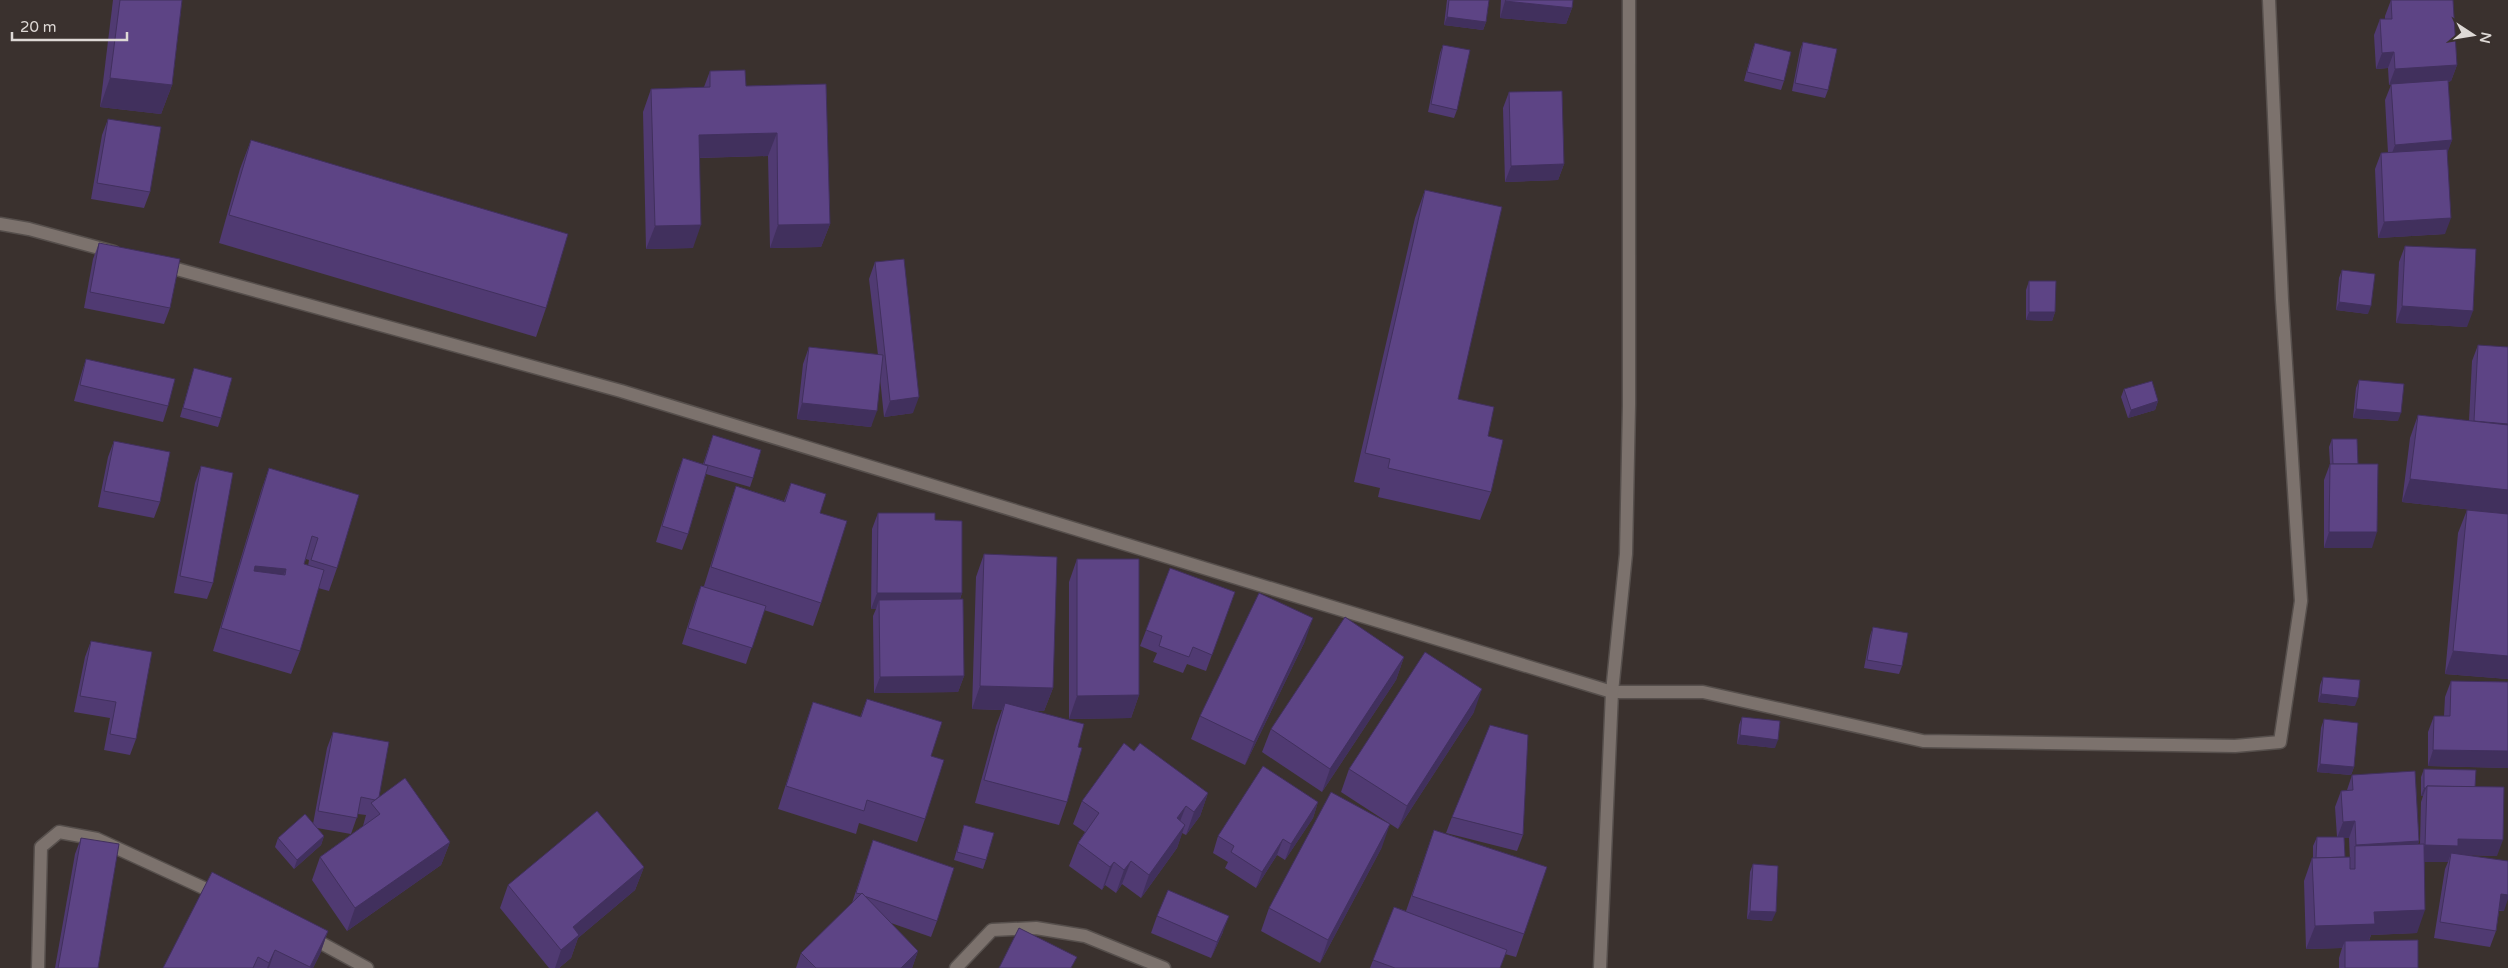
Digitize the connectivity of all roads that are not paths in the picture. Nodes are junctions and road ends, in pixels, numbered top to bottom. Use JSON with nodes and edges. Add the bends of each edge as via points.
{"nodes":[{"id":1,"x":1629,"y":0,"type":"edge"},
{"id":2,"x":2269,"y":0,"type":"edge"},
{"id":3,"x":0,"y":224,"type":"edge"},
{"id":4,"x":124,"y":255,"type":"edge"},
{"id":5,"x":153,"y":263,"type":"edge"},
{"id":6,"x":1612,"y":692,"type":"junction"},
{"id":7,"x":230,"y":900,"type":"edge"},
{"id":8,"x":300,"y":932,"type":"edge"},
{"id":9,"x":38,"y":968,"type":"edge"},
{"id":10,"x":367,"y":968,"type":"edge"},
{"id":11,"x":956,"y":968,"type":"edge"},
{"id":12,"x":1164,"y":968,"type":"edge"},
{"id":13,"x":1600,"y":968,"type":"edge"}],
"edges":[{"from":1,"to":6,"type":"street","via":[[1626,554]]},
{"from":2,"to":6,"type":"street","via":[[2282,300],[2301,600],[2280,742],[2235,746],[1924,741],[1703,692]]},
{"from":3,"to":4,"type":"street"},
{"from":5,"to":6,"type":"street","via":[[621,391]]},
{"from":6,"to":13,"type":"street"},
{"from":7,"to":9,"type":"street","via":[[97,838],[59,832],[41,847]]},
{"from":8,"to":10,"type":"street"},
{"from":11,"to":12,"type":"street","via":[[992,930],[1036,928],[1085,936]]}]}
